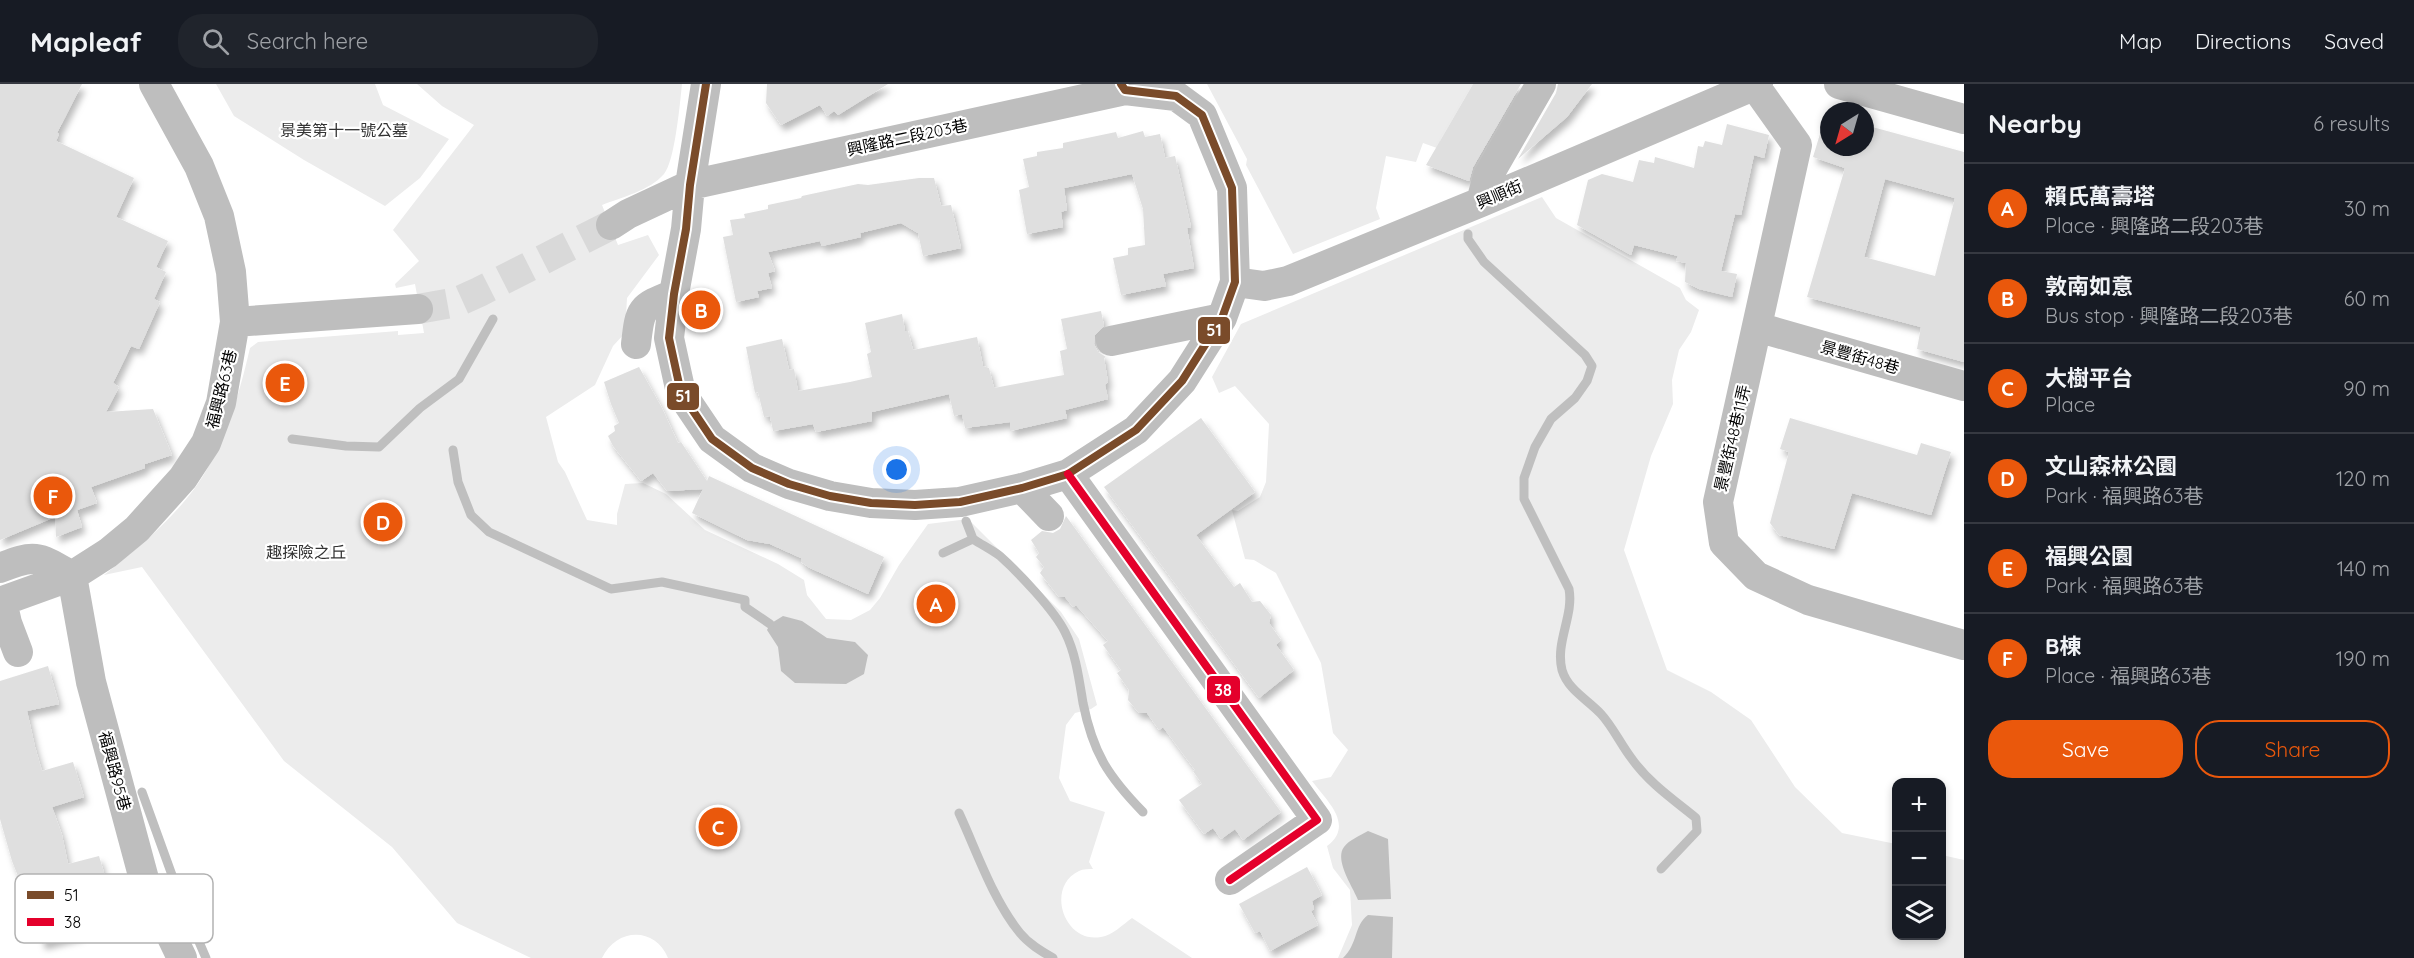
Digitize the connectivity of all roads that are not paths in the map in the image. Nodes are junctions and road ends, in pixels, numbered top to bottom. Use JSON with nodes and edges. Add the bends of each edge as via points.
{"nodes":[{"id":1,"x":154,"y":84,"type":"edge"},
{"id":2,"x":706,"y":84,"type":"edge"},
{"id":3,"x":1541,"y":84,"type":"edge"},
{"id":4,"x":1839,"y":84,"type":"edge"},
{"id":5,"x":1756,"y":85,"type":"edge"},
{"id":6,"x":1123,"y":87,"type":"edge"},
{"id":7,"x":1964,"y":119,"type":"edge"},
{"id":8,"x":690,"y":185,"type":"junction"},
{"id":9,"x":1480,"y":202,"type":"junction"},
{"id":10,"x":611,"y":225,"type":"tunnel mouth"},
{"id":11,"x":1235,"y":282,"type":"junction"},
{"id":12,"x":674,"y":294,"type":"junction"},
{"id":13,"x":418,"y":309,"type":"tunnel mouth"},
{"id":14,"x":1222,"y":318,"type":"junction"},
{"id":15,"x":236,"y":322,"type":"junction"},
{"id":16,"x":1757,"y":327,"type":"junction"},
{"id":17,"x":1111,"y":341,"type":"dead end"},
{"id":18,"x":636,"y":344,"type":"dead end"},
{"id":19,"x":1964,"y":386,"type":"edge"},
{"id":20,"x":1068,"y":474,"type":"junction"},
{"id":21,"x":1022,"y":488,"type":"junction"},
{"id":22,"x":1049,"y":516,"type":"dead end"},
{"id":23,"x":0,"y":568,"type":"edge"},
{"id":24,"x":72,"y":576,"type":"junction"},
{"id":25,"x":1,"y":602,"type":"edge"},
{"id":26,"x":1964,"y":645,"type":"edge"},
{"id":27,"x":18,"y":652,"type":"dead end"},
{"id":28,"x":143,"y":874,"type":"edge"},
{"id":29,"x":1230,"y":880,"type":"dead end"},
{"id":30,"x":175,"y":943,"type":"edge"},
{"id":31,"x":182,"y":958,"type":"edge"}],
"edges":[{"from":1,"to":15,"type":"street","name":"福興路63巷","via":[[199,166],[219,216]]},
{"from":2,"to":8,"type":"street","name":"興隆路二段203巷"},
{"from":3,"to":9,"type":"street","via":[[1488,176]]},
{"from":4,"to":7,"type":"street"},
{"from":5,"to":9,"type":"street","name":"興順街"},
{"from":5,"to":16,"type":"street","name":"景豐街48巷11弄","via":[[1797,146]]},
{"from":6,"to":8,"type":"street","name":"興隆路二段203巷"},
{"from":6,"to":11,"type":"street","name":"興隆路二段203巷","via":[[1176,96],[1202,116],[1232,188]]},
{"from":8,"to":10,"type":"street"},
{"from":8,"to":12,"type":"street","name":"興隆路二段203巷"},
{"from":9,"to":11,"type":"street","name":"興順街","via":[[1287,281],[1264,286]]},
{"from":11,"to":14,"type":"street","name":"興隆路二段203巷"},
{"from":12,"to":18,"type":"street","via":[[646,306],[639,318]]},
{"from":12,"to":21,"type":"street","name":"興隆路二段203巷","via":[[669,338],[681,393],[712,439],[752,468],[830,496],[872,503],[960,501]]},
{"from":13,"to":15,"type":"street"},
{"from":14,"to":17,"type":"street"},
{"from":14,"to":20,"type":"street","name":"興隆路二段203巷","via":[[1182,381],[1136,430]]},
{"from":15,"to":24,"type":"street","name":"福興路63巷","via":[[220,403],[206,443],[183,478],[136,529]]},
{"from":16,"to":19,"type":"street","name":"景豐街48巷"},
{"from":16,"to":26,"type":"street","name":"景豐街48巷11弄","via":[[1718,502],[1724,543],[1756,576],[1808,600]]},
{"from":20,"to":21,"type":"street","name":"興隆路二段203巷"},
{"from":20,"to":29,"type":"street","via":[[1317,820]]},
{"from":21,"to":22,"type":"street"},
{"from":23,"to":24,"type":"street","via":[[32,558],[48,561]]},
{"from":24,"to":25,"type":"street","name":"福興路63巷"},
{"from":24,"to":28,"type":"street","name":"福興路95巷","via":[[91,681]]},
{"from":25,"to":27,"type":"street"},
{"from":30,"to":31,"type":"street","name":"福興路95巷"}]}
